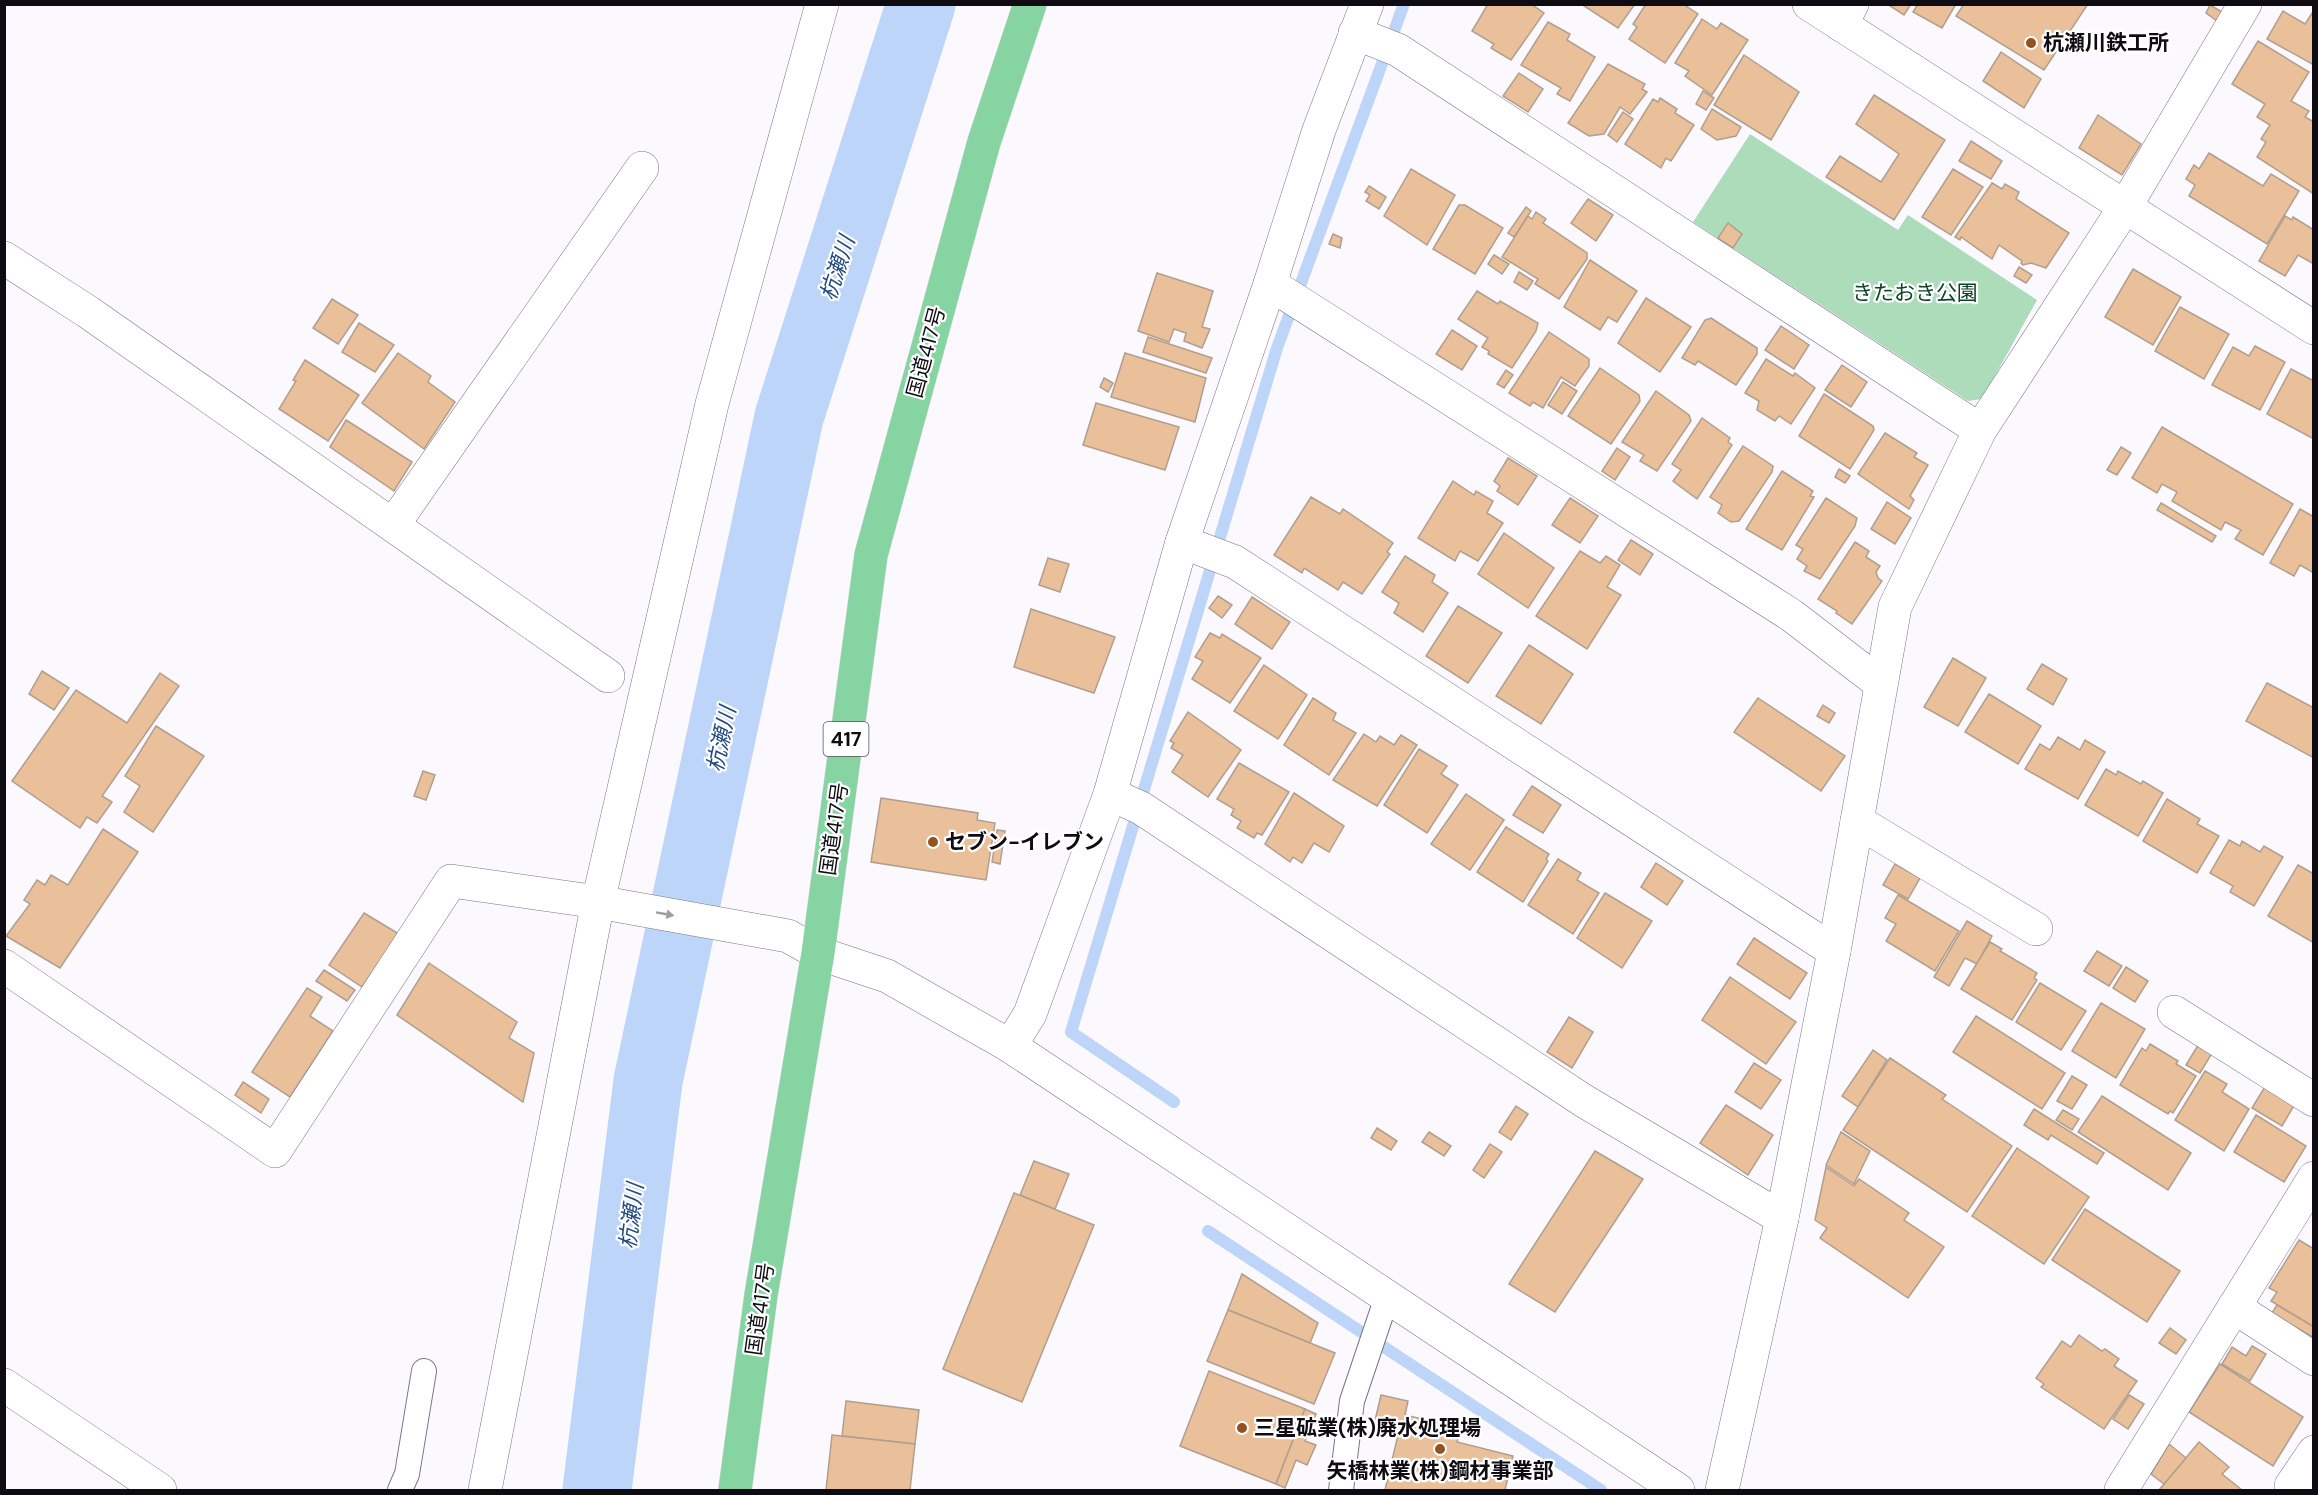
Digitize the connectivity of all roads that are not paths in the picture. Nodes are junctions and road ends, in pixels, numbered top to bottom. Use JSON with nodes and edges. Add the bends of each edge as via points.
{"nodes":[{"id":1,"x":822,"y":4,"type":"edge"},
{"id":2,"x":1030,"y":4,"type":"edge"},
{"id":3,"x":1809,"y":4,"type":"edge"},
{"id":4,"x":2245,"y":4,"type":"edge"},
{"id":5,"x":1847,"y":15,"type":"edge"},
{"id":6,"x":1373,"y":32,"type":"edge"},
{"id":7,"x":642,"y":168,"type":"dead end"},
{"id":8,"x":2125,"y":207,"type":"junction"},
{"id":9,"x":4,"y":258,"type":"edge"},
{"id":10,"x":1276,"y":287,"type":"junction"},
{"id":11,"x":2313,"y":328,"type":"edge"},
{"id":12,"x":1980,"y":430,"type":"junction"},
{"id":13,"x":393,"y":525,"type":"junction"},
{"id":14,"x":1187,"y":543,"type":"junction"},
{"id":15,"x":608,"y":676,"type":"dead end"},
{"id":16,"x":1881,"y":684,"type":"junction"},
{"id":17,"x":1125,"y":801,"type":"junction"},
{"id":18,"x":1857,"y":821,"type":"junction"},
{"id":19,"x":603,"y":903,"type":"junction"},
{"id":20,"x":2036,"y":928,"type":"dead end"},
{"id":21,"x":1834,"y":951,"type":"junction"},
{"id":22,"x":818,"y":953,"type":"junction"},
{"id":23,"x":4,"y":966,"type":"edge"},
{"id":24,"x":2174,"y":1012,"type":"dead end"},
{"id":25,"x":1010,"y":1046,"type":"junction"},
{"id":26,"x":2313,"y":1100,"type":"edge"},
{"id":27,"x":2313,"y":1178,"type":"edge"},
{"id":28,"x":1782,"y":1218,"type":"junction"},
{"id":29,"x":2234,"y":1307,"type":"junction"},
{"id":30,"x":1383,"y":1311,"type":"junction"},
{"id":31,"x":2313,"y":1359,"type":"edge"},
{"id":32,"x":424,"y":1371,"type":"dead end"},
{"id":33,"x":4,"y":1385,"type":"edge"},
{"id":34,"x":2313,"y":1452,"type":"edge"},
{"id":35,"x":160,"y":1491,"type":"edge"},
{"id":36,"x":400,"y":1491,"type":"edge"},
{"id":37,"x":485,"y":1491,"type":"edge"},
{"id":38,"x":735,"y":1491,"type":"edge"},
{"id":39,"x":1341,"y":1491,"type":"edge"},
{"id":40,"x":1678,"y":1491,"type":"edge"},
{"id":41,"x":1722,"y":1491,"type":"edge"},
{"id":42,"x":2121,"y":1491,"type":"edge"},
{"id":43,"x":2298,"y":1491,"type":"edge"}],
"edges":[{"from":1,"to":19,"type":"street","via":[[712,404]]},
{"from":2,"to":22,"type":"highway","name":"国道417号","number":"417","via":[[984,142],[871,555]]},
{"from":3,"to":5,"type":"street"},
{"from":4,"to":8,"type":"street"},
{"from":5,"to":8,"type":"street"},
{"from":6,"to":10,"type":"street","via":[[1319,130]]},
{"from":6,"to":12,"type":"street"},
{"from":7,"to":13,"type":"street"},
{"from":8,"to":11,"type":"street"},
{"from":8,"to":12,"type":"street"},
{"from":9,"to":13,"type":"street","via":[[88,312]]},
{"from":10,"to":14,"type":"street"},
{"from":10,"to":16,"type":"street","via":[[1791,615]]},
{"from":12,"to":16,"type":"street","via":[[1895,607]]},
{"from":13,"to":15,"type":"street"},
{"from":14,"to":17,"type":"street"},
{"from":14,"to":21,"type":"street","via":[[1229,560]]},
{"from":16,"to":18,"type":"street"},
{"from":17,"to":25,"type":"street","via":[[1030,1014]]},
{"from":17,"to":28,"type":"street","via":[[1584,1101]]},
{"from":18,"to":20,"type":"street"},
{"from":18,"to":21,"type":"street"},
{"from":19,"to":22,"type":"street","one_way":true,"via":[[788,936]]},
{"from":19,"to":23,"type":"street","via":[[451,881],[275,1151]]},
{"from":19,"to":37,"type":"street"},
{"from":21,"to":28,"type":"street"},
{"from":22,"to":25,"type":"street","via":[[887,976]]},
{"from":22,"to":38,"type":"highway","name":"国道417号","number":"417","via":[[761,1295]]},
{"from":24,"to":26,"type":"street"},
{"from":25,"to":30,"type":"street"},
{"from":27,"to":29,"type":"street"},
{"from":28,"to":41,"type":"street"},
{"from":29,"to":31,"type":"street"},
{"from":29,"to":42,"type":"street"},
{"from":30,"to":39,"type":"lane","via":[[1353,1401]]},
{"from":30,"to":40,"type":"street"},
{"from":32,"to":36,"type":"lane","via":[[407,1473]]},
{"from":33,"to":35,"type":"street"},
{"from":34,"to":43,"type":"street","via":[[2291,1486]]}]}
